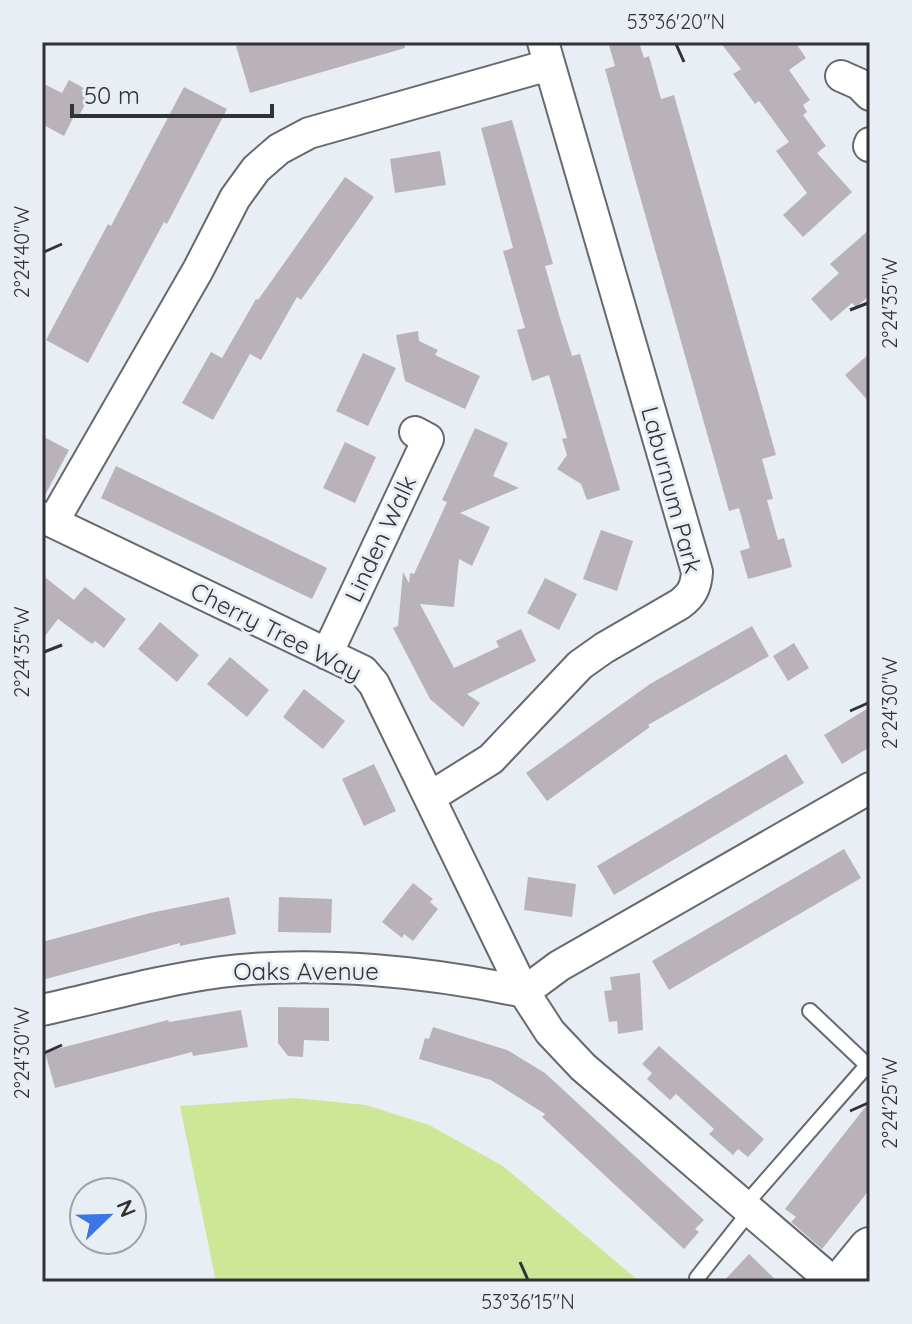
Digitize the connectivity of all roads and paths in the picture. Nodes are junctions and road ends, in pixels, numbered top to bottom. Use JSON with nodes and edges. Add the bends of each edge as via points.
{"nodes":[{"id":1,"x":546,"y":53,"type":"edge"},
{"id":2,"x":841,"y":76,"type":"dead end"},
{"id":3,"x":870,"y":95,"type":"edge"},
{"id":4,"x":415,"y":432,"type":"dead end"},
{"id":5,"x":48,"y":520,"type":"edge"},
{"id":6,"x":327,"y":654,"type":"junction"},
{"id":7,"x":870,"y":788,"type":"edge"},
{"id":8,"x":430,"y":797,"type":"junction"},
{"id":9,"x":524,"y":992,"type":"junction"},
{"id":10,"x":42,"y":1010,"type":"edge"},
{"id":11,"x":810,"y":1011,"type":"dead end"},
{"id":12,"x":869,"y":1064,"type":"edge"},
{"id":13,"x":747,"y":1209,"type":"junction"},
{"id":14,"x":870,"y":1249,"type":"edge"},
{"id":15,"x":697,"y":1278,"type":"dead end"},
{"id":16,"x":833,"y":1282,"type":"edge"},
{"id":17,"x":843,"y":1282,"type":"edge"}],
"edges":[{"from":1,"to":5,"type":"street","name":"Laburnum Park","via":[[309,133],[256,169]]},
{"from":1,"to":8,"type":"street","name":"Laburnum Park","via":[[697,572],[696,584],[680,604],[580,665],[491,759]]},
{"from":2,"to":3,"type":"street"},
{"from":4,"to":6,"type":"street","name":"Linden Walk","via":[[428,439]]},
{"from":5,"to":6,"type":"street","name":"Cherry Tree Way"},
{"from":6,"to":8,"type":"street","name":"Cherry Tree Way","via":[[363,671],[374,684]]},
{"from":7,"to":9,"type":"street","via":[[559,966]]},
{"from":8,"to":9,"type":"street","name":"Cherry Tree Way"},
{"from":9,"to":10,"type":"street","name":"Oaks Avenue","via":[[381,971],[286,967],[221,972]]},
{"from":9,"to":13,"type":"street","via":[[550,1032],[583,1067]]},
{"from":11,"to":12,"type":"lane"},
{"from":12,"to":13,"type":"lane"},
{"from":13,"to":15,"type":"lane"},
{"from":13,"to":16,"type":"street"},
{"from":14,"to":17,"type":"main road"}]}
